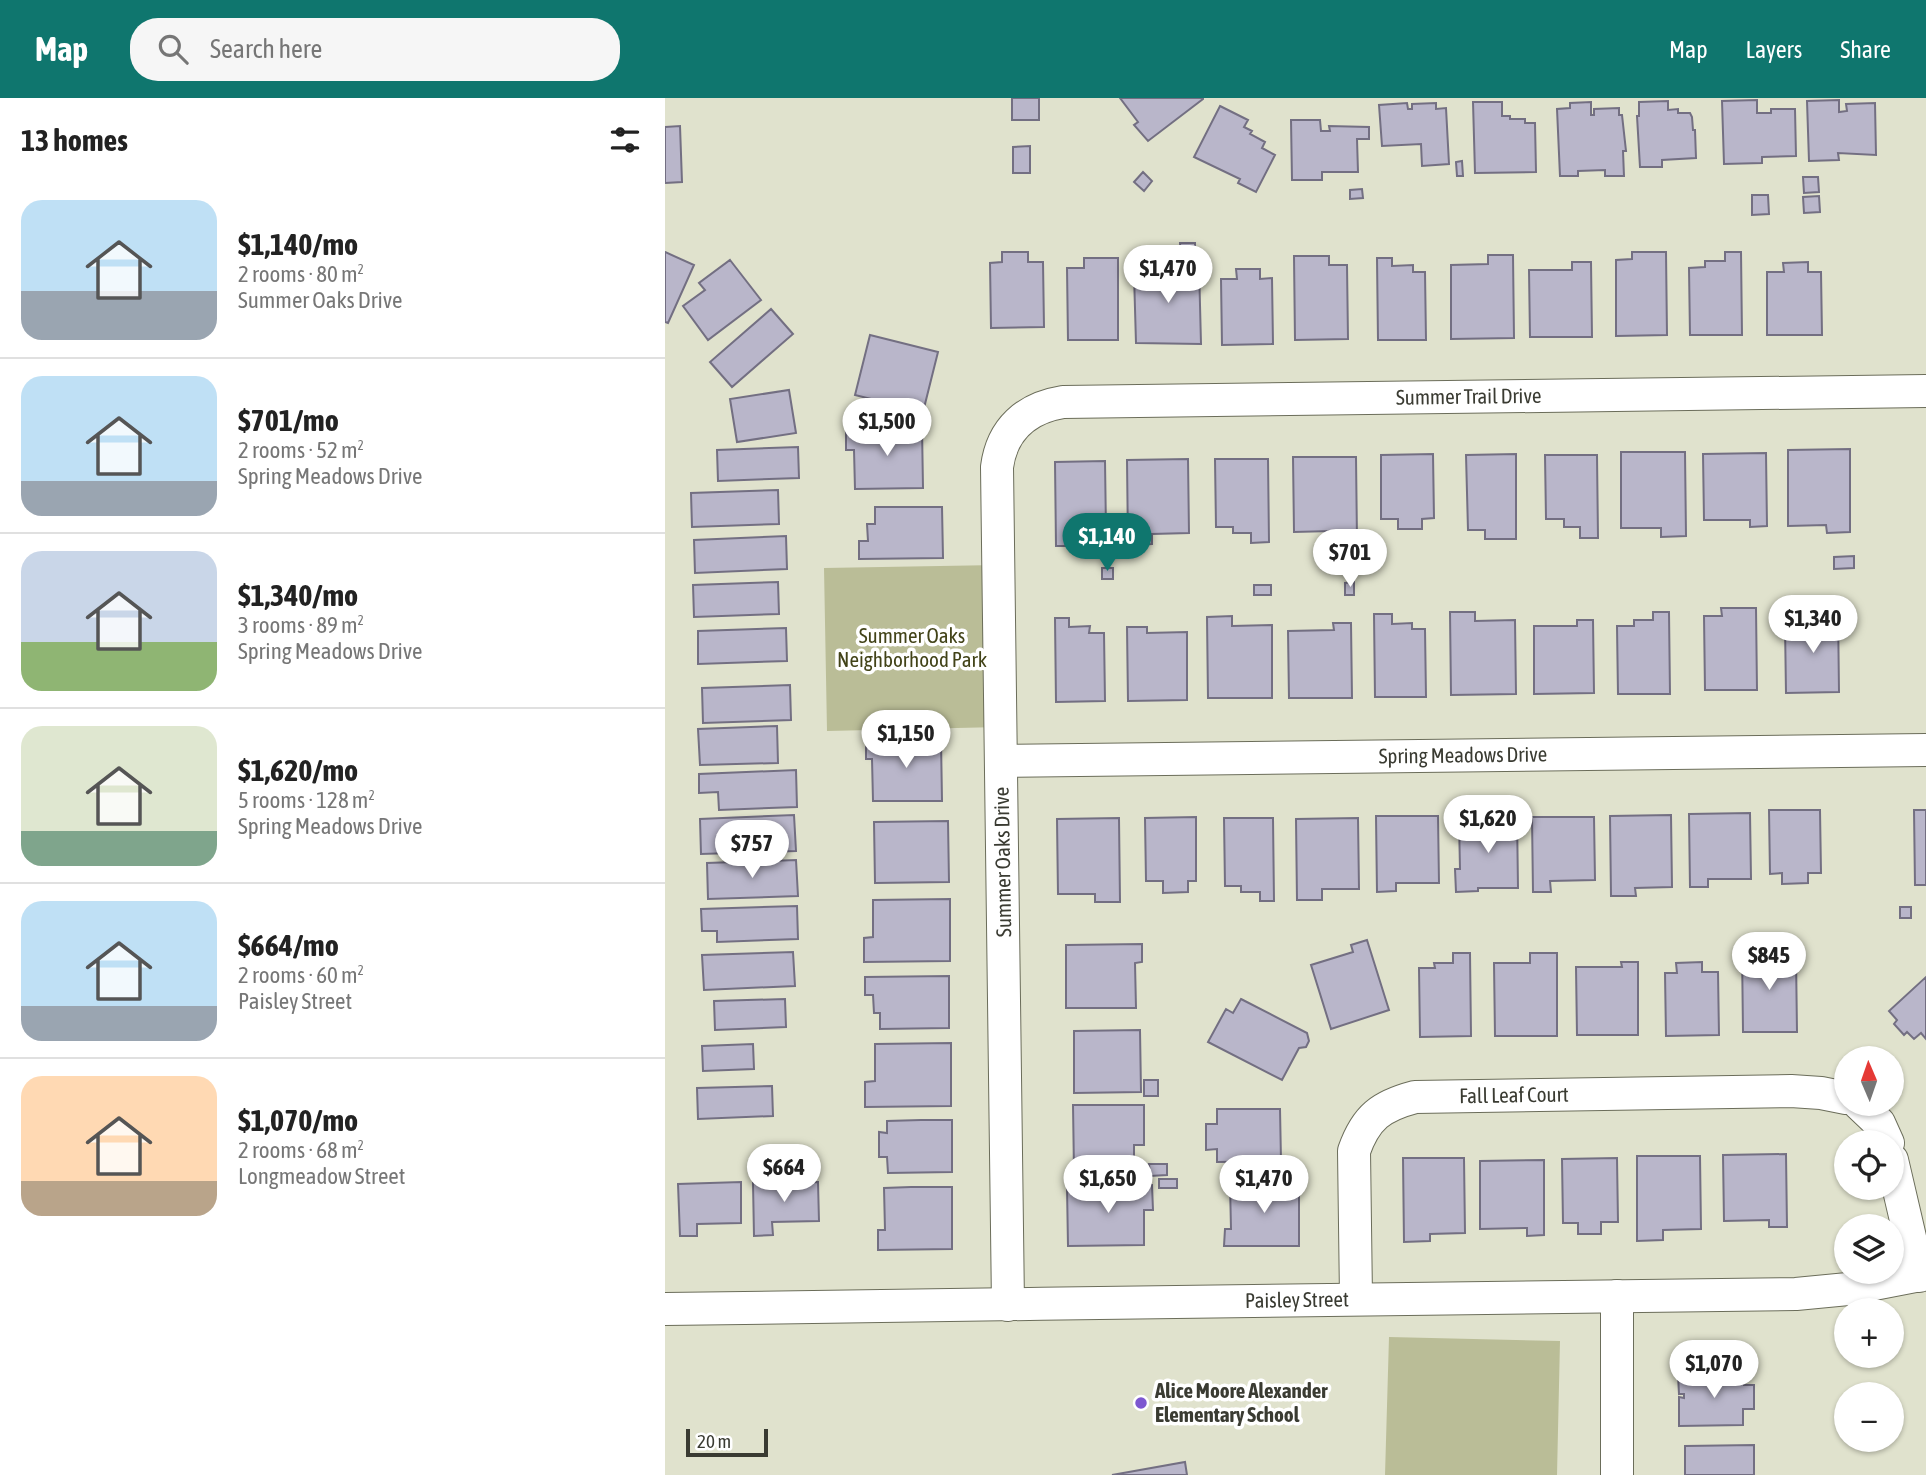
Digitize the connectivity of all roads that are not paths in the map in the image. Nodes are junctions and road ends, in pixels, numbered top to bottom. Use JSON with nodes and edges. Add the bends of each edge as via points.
{"nodes":[{"id":1,"x":1926,"y":391,"type":"edge"},
{"id":2,"x":1016,"y":424,"type":"joint"},
{"id":3,"x":1926,"y":750,"type":"edge"},
{"id":4,"x":1001,"y":761,"type":"junction"},
{"id":5,"x":1834,"y":1096,"type":"edge"},
{"id":6,"x":1872,"y":1116,"type":"edge"},
{"id":7,"x":1882,"y":1130,"type":"edge"},
{"id":8,"x":1902,"y":1200,"type":"edge"},
{"id":9,"x":1922,"y":1275,"type":"edge"},
{"id":10,"x":1617,"y":1296,"type":"junction"},
{"id":11,"x":1356,"y":1298,"type":"junction"},
{"id":12,"x":1008,"y":1305,"type":"junction"},
{"id":13,"x":665,"y":1309,"type":"edge"},
{"id":14,"x":1618,"y":1475,"type":"edge"}],
"edges":[{"from":1,"to":2,"type":"street","name":"Summer Trail Drive","via":[[1063,402],[1037,409]]},
{"from":2,"to":4,"type":"street","name":"Summer Oaks Drive","via":[[1002,445],[997,467]]},
{"from":3,"to":4,"type":"street","name":"Spring Meadows Drive"},
{"from":4,"to":12,"type":"street","name":"Summer Oaks Drive"},
{"from":5,"to":11,"type":"street","name":"Fall Leaf Court","via":[[1791,1091],[1457,1096],[1416,1097],[1389,1105],[1362,1129],[1354,1151]]},
{"from":6,"to":7,"type":"street"},
{"from":8,"to":9,"type":"street"},
{"from":9,"to":10,"type":"street","name":"Paisley Street","via":[[1823,1292]]},
{"from":10,"to":11,"type":"street","name":"Paisley Street"},
{"from":10,"to":14,"type":"street"},
{"from":11,"to":12,"type":"street","name":"Paisley Street"},
{"from":12,"to":13,"type":"street","name":"Paisley Street"}]}
